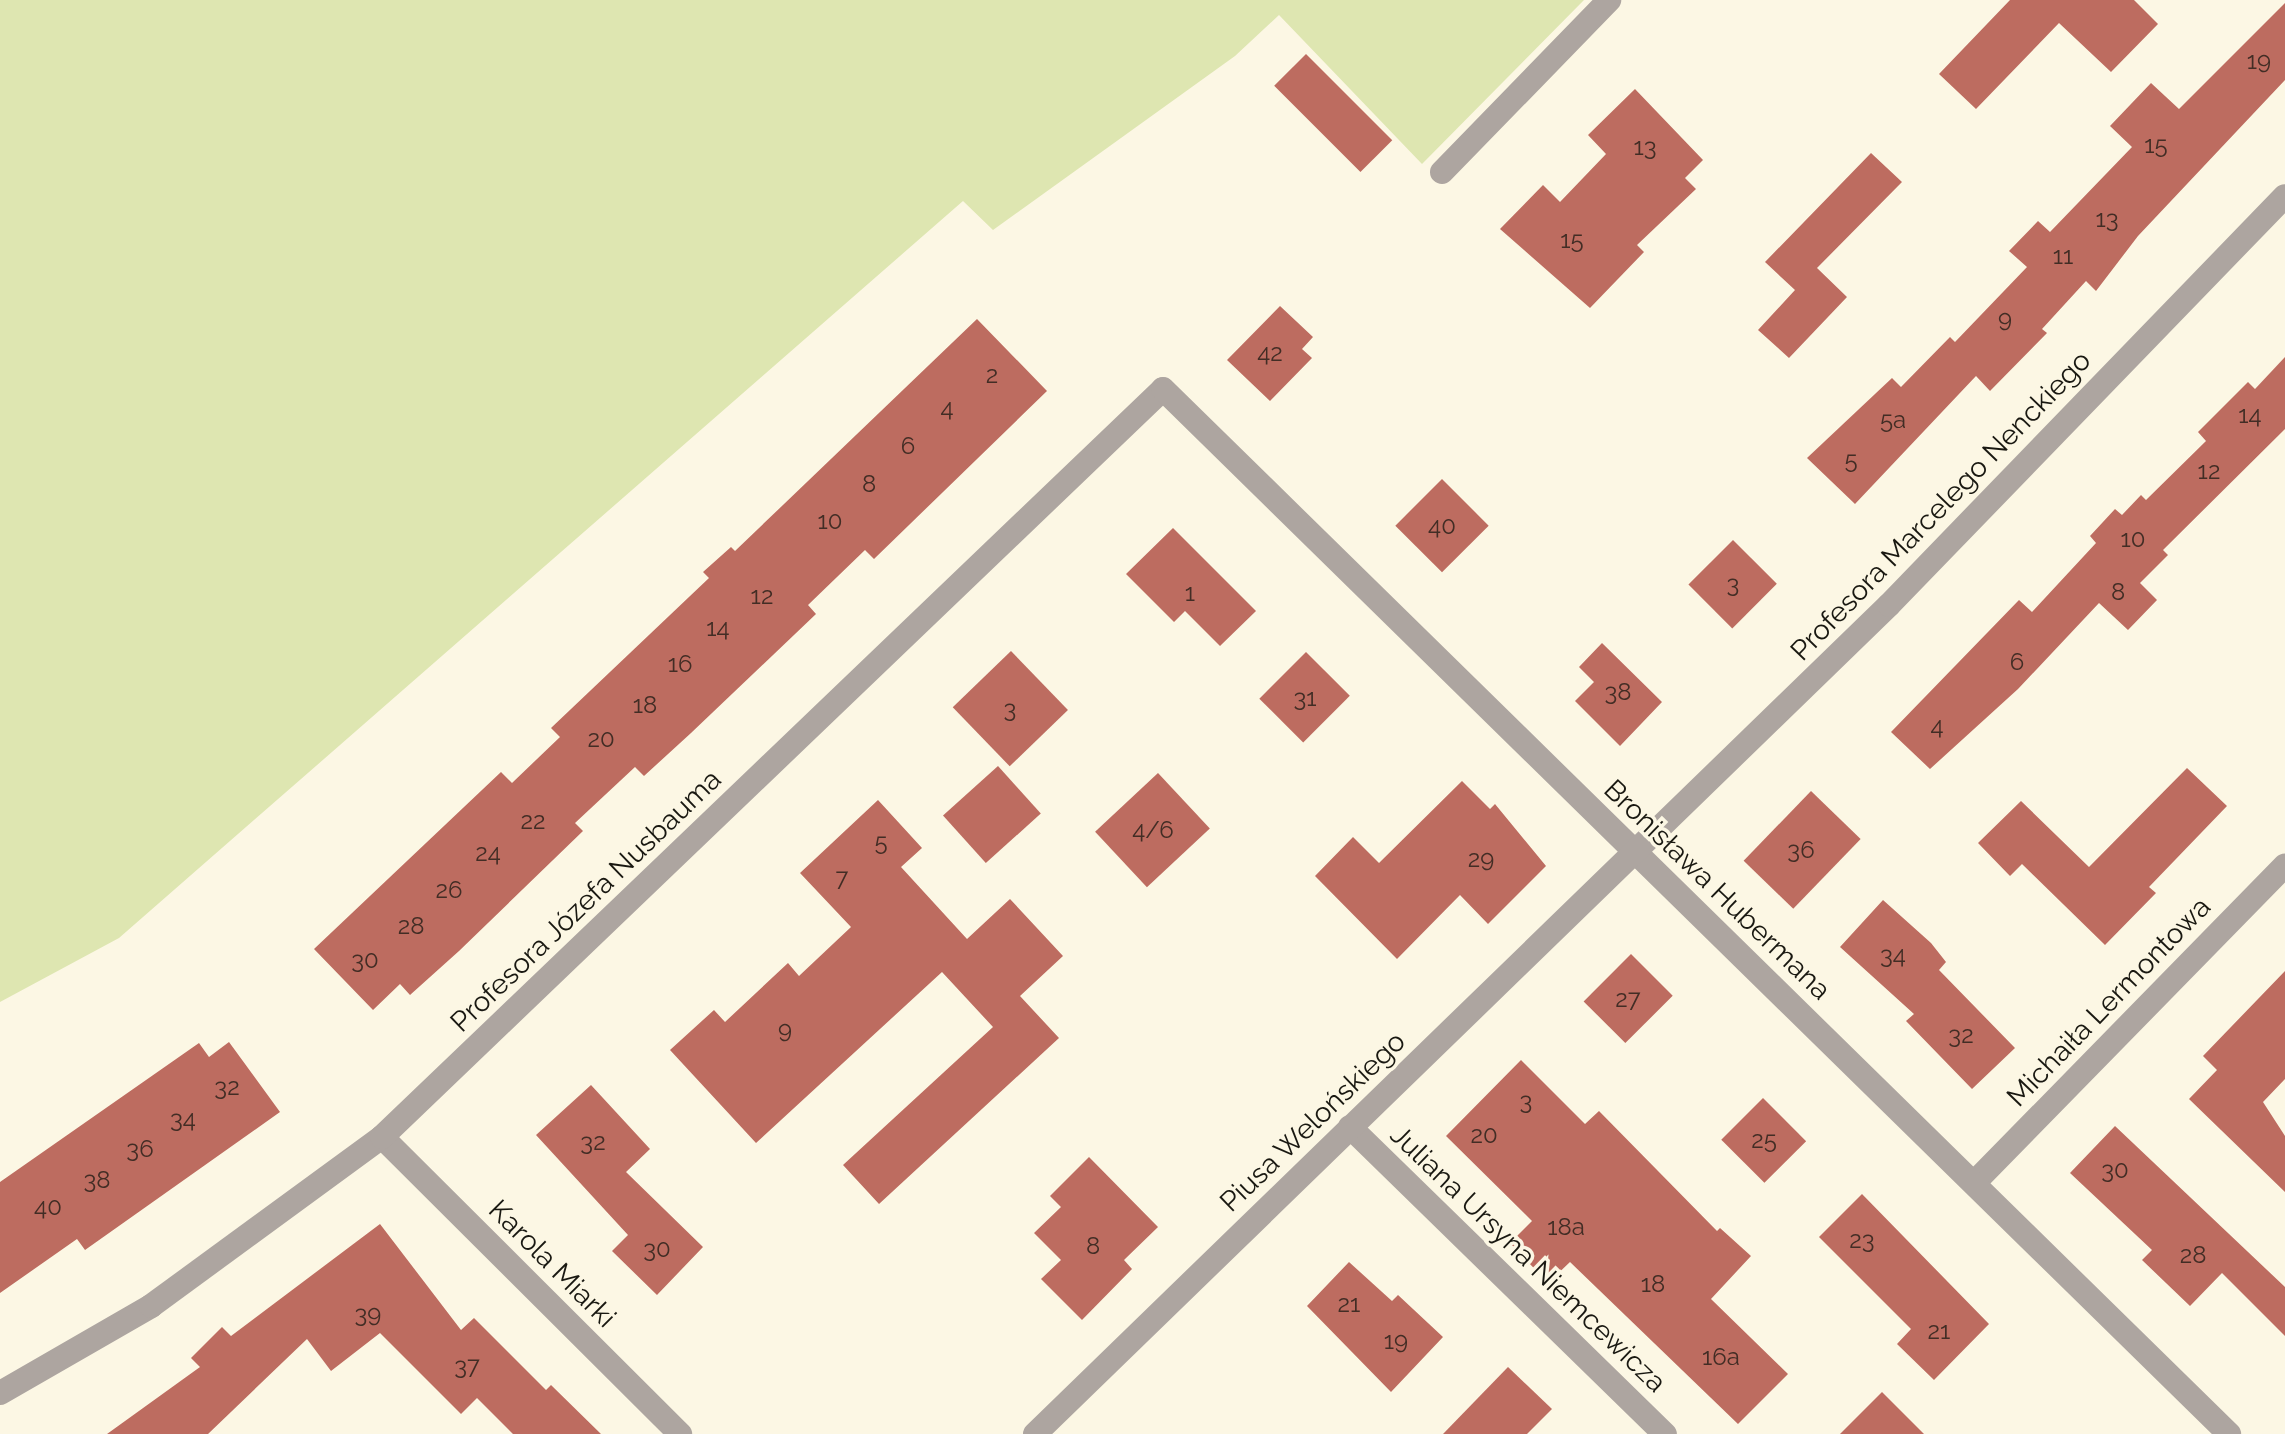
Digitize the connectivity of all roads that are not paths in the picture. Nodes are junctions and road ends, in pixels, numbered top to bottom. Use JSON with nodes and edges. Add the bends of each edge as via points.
{"nodes":[{"id":1,"x":1609,"y":0,"type":"edge"},
{"id":2,"x":1442,"y":172,"type":"dead end"},
{"id":3,"x":2285,"y":196,"type":"edge"},
{"id":4,"x":1163,"y":389,"type":"joint"},
{"id":5,"x":1635,"y":854,"type":"junction"},
{"id":6,"x":2285,"y":865,"type":"edge"},
{"id":7,"x":1350,"y":1127,"type":"junction"},
{"id":8,"x":382,"y":1137,"type":"junction"},
{"id":9,"x":1975,"y":1182,"type":"junction"},
{"id":10,"x":0,"y":1393,"type":"edge"},
{"id":11,"x":680,"y":1434,"type":"edge"},
{"id":12,"x":1035,"y":1434,"type":"edge"},
{"id":13,"x":1665,"y":1434,"type":"edge"},
{"id":14,"x":2229,"y":1434,"type":"edge"}],
"edges":[{"from":1,"to":2,"type":"street"},
{"from":3,"to":5,"type":"street","name":"Profesora Marcelego Nenckiego","via":[[1889,605]]},
{"from":4,"to":5,"type":"street","name":"Bronisława Hubermana"},
{"from":4,"to":8,"type":"street","name":"Profesora Józefa Nusbauma"},
{"from":5,"to":7,"type":"street","name":"Piusa Welońskiego"},
{"from":5,"to":9,"type":"street","name":"Bronisława Hubermana"},
{"from":6,"to":9,"type":"street","name":"Michaiła Lermontowa"},
{"from":7,"to":12,"type":"street","name":"Piusa Welońskiego"},
{"from":7,"to":13,"type":"street","name":"Juliana Ursyna Niemcewicza"},
{"from":8,"to":10,"type":"street","name":"Profesora Józefa Nusbauma","via":[[151,1306]]},
{"from":8,"to":11,"type":"street","name":"Karola Miarki"},
{"from":9,"to":14,"type":"street","name":"Bronisława Hubermana"}]}
